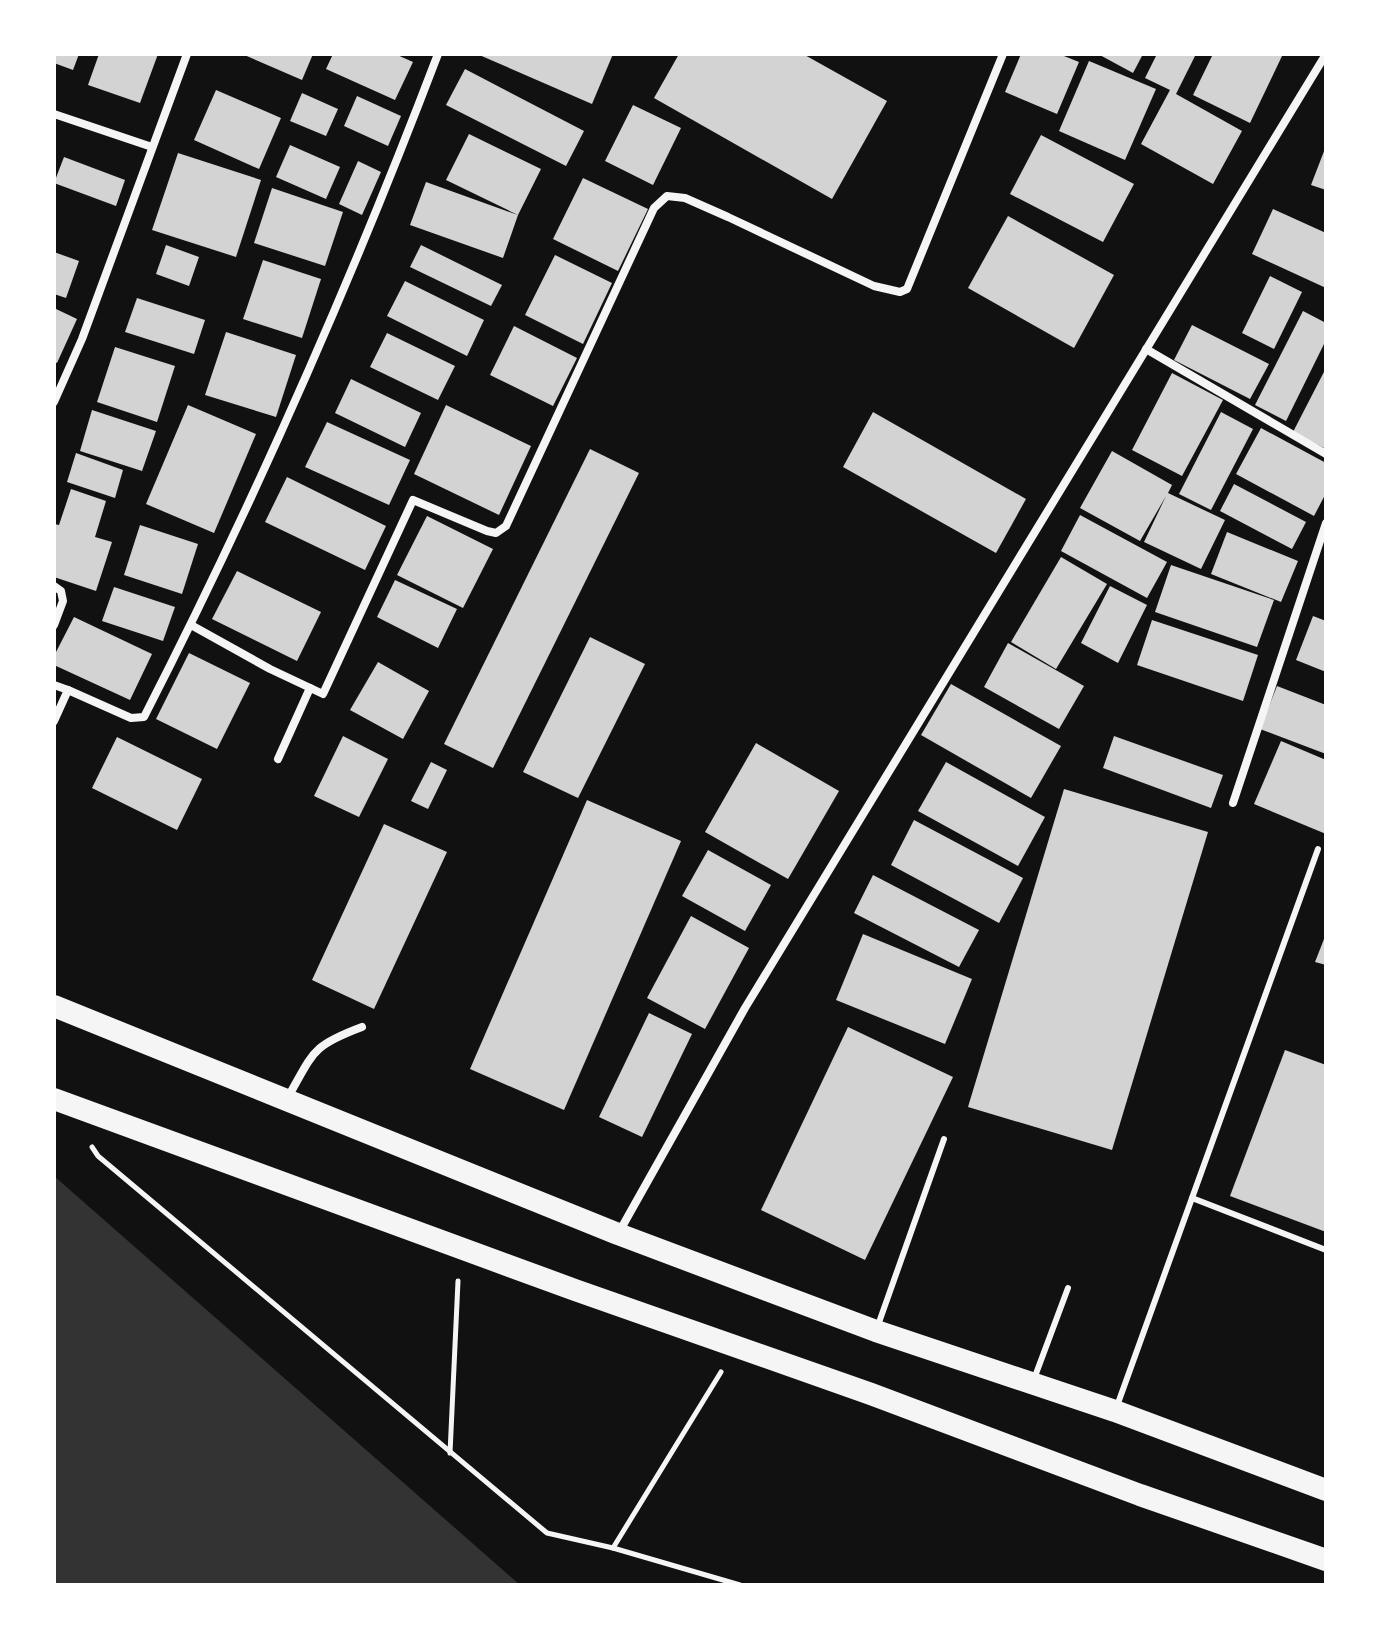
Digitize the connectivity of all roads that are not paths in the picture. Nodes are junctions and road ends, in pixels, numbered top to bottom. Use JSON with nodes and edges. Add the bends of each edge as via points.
{"nodes":[{"id":1,"x":187,"y":54,"type":"edge"},
{"id":2,"x":438,"y":54,"type":"edge"},
{"id":3,"x":1003,"y":54,"type":"edge"},
{"id":4,"x":1326,"y":54,"type":"edge"},
{"id":5,"x":54,"y":114,"type":"edge"},
{"id":6,"x":152,"y":147,"type":"junction"},
{"id":7,"x":1146,"y":349,"type":"junction"},
{"id":8,"x":54,"y":402,"type":"edge"},
{"id":9,"x":1326,"y":454,"type":"edge"},
{"id":10,"x":1326,"y":523,"type":"edge"},
{"id":11,"x":54,"y":586,"type":"edge"},
{"id":12,"x":54,"y":625,"type":"edge"},
{"id":13,"x":191,"y":625,"type":"junction"},
{"id":14,"x":54,"y":685,"type":"edge"},
{"id":15,"x":310,"y":688,"type":"junction"},
{"id":16,"x":68,"y":690,"type":"junction"},
{"id":17,"x":54,"y":721,"type":"edge"},
{"id":18,"x":278,"y":759,"type":"dead end"},
{"id":19,"x":1233,"y":803,"type":"dead end"},
{"id":20,"x":1318,"y":849,"type":"dead end"},
{"id":21,"x":54,"y":1006,"type":"edge"},
{"id":22,"x":362,"y":1027,"type":"dead end"},
{"id":23,"x":54,"y":1099,"type":"edge"},
{"id":24,"x":286,"y":1101,"type":"junction"},
{"id":25,"x":944,"y":1139,"type":"dead end"},
{"id":26,"x":1192,"y":1198,"type":"junction"},
{"id":27,"x":618,"y":1234,"type":"junction"},
{"id":28,"x":1326,"y":1250,"type":"edge"},
{"id":29,"x":1068,"y":1288,"type":"dead end"},
{"id":30,"x":876,"y":1331,"type":"junction"},
{"id":31,"x":1033,"y":1383,"type":"junction"},
{"id":32,"x":1115,"y":1411,"type":"junction"},
{"id":33,"x":1326,"y":1490,"type":"edge"},
{"id":34,"x":1326,"y":1560,"type":"edge"}],
"edges":[{"from":1,"to":6,"type":"street"},
{"from":2,"to":13,"type":"street","via":[[307,373]]},
{"from":3,"to":15,"type":"street","via":[[907,289],[900,292],[874,286],[685,198],[667,196],[659,201],[506,526],[496,533],[413,500],[323,694]]},
{"from":4,"to":7,"type":"street"},
{"from":5,"to":6,"type":"street"},
{"from":6,"to":8,"type":"street"},
{"from":7,"to":9,"type":"street"},
{"from":7,"to":27,"type":"street","via":[[745,1008]]},
{"from":10,"to":19,"type":"street"},
{"from":11,"to":12,"type":"street","via":[[63,601]]},
{"from":13,"to":15,"type":"street"},
{"from":13,"to":16,"type":"street","via":[[144,717],[131,718]]},
{"from":14,"to":16,"type":"street"},
{"from":15,"to":18,"type":"street"},
{"from":16,"to":17,"type":"street"},
{"from":20,"to":26,"type":"lane"},
{"from":21,"to":24,"type":"highway"},
{"from":22,"to":24,"type":"street","via":[[332,1038],[314,1052]]},
{"from":23,"to":34,"type":"highway"},
{"from":24,"to":27,"type":"highway"},
{"from":25,"to":30,"type":"lane"},
{"from":26,"to":28,"type":"lane"},
{"from":26,"to":32,"type":"lane"},
{"from":27,"to":30,"type":"highway"},
{"from":29,"to":31,"type":"lane"},
{"from":30,"to":31,"type":"highway"},
{"from":31,"to":32,"type":"highway"},
{"from":32,"to":33,"type":"highway"}]}
